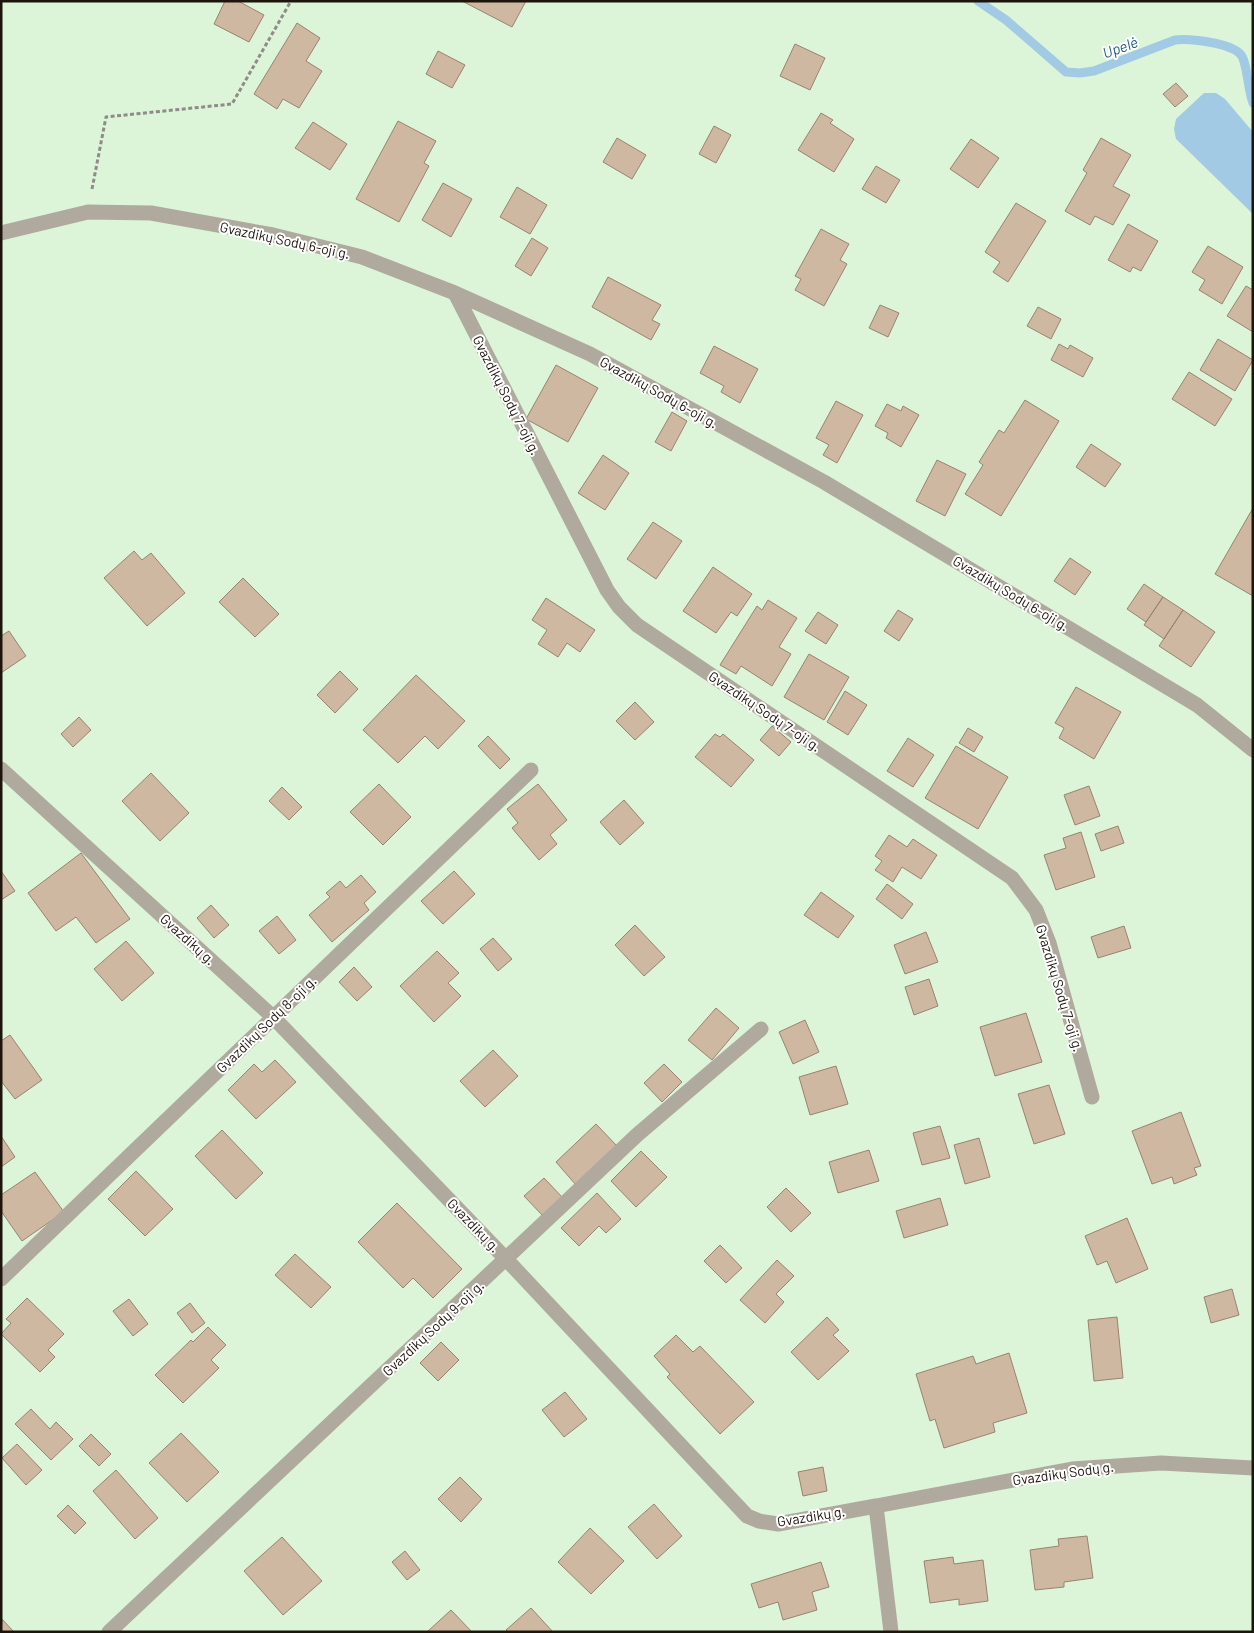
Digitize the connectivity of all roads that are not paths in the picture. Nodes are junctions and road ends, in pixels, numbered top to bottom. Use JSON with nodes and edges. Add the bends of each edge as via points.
{"nodes":[{"id":1,"x":1,"y":233,"type":"edge"},
{"id":2,"x":455,"y":293,"type":"junction"},
{"id":3,"x":1253,"y":750,"type":"edge"},
{"id":4,"x":1,"y":769,"type":"edge"},
{"id":5,"x":531,"y":770,"type":"dead end"},
{"id":6,"x":274,"y":1017,"type":"junction"},
{"id":7,"x":761,"y":1029,"type":"dead end"},
{"id":8,"x":1092,"y":1097,"type":"dead end"},
{"id":9,"x":506,"y":1259,"type":"junction"},
{"id":10,"x":1,"y":1279,"type":"edge"},
{"id":11,"x":1253,"y":1468,"type":"edge"},
{"id":12,"x":876,"y":1506,"type":"junction"},
{"id":13,"x":109,"y":1632,"type":"edge"},
{"id":14,"x":891,"y":1632,"type":"edge"}],
"edges":[{"from":1,"to":2,"type":"street","name":"Gvazdikų Sodų 6-oji g.","via":[[88,212],[150,213],[273,235],[362,257]]},
{"from":2,"to":3,"type":"street","name":"Gvazdikų Sodų 6-oji g.","via":[[590,354],[824,482],[1197,705]]},
{"from":2,"to":8,"type":"street","name":"Gvazdikų Sodų 7-oji g.","via":[[606,590],[619,607],[637,625],[1012,878],[1036,910],[1049,943]]},
{"from":4,"to":6,"type":"street","name":"Gvazdikų g."},
{"from":5,"to":6,"type":"street","name":"Gvazdikų Sodų 8-oji g."},
{"from":6,"to":9,"type":"street","name":"Gvazdikų g."},
{"from":6,"to":10,"type":"street","name":"Gvazdikų Sodų 8-oji g."},
{"from":7,"to":9,"type":"street","name":"Gvazdikų Sodų 9-oji g.","via":[[636,1135]]},
{"from":9,"to":12,"type":"street","name":"Gvazdikų g.","via":[[747,1516],[778,1524]]},
{"from":9,"to":13,"type":"street","name":"Gvazdikų Sodų 9-oji g."},
{"from":11,"to":12,"type":"street","name":"Gvazdikų Sodų g.","via":[[1160,1463],[1072,1469]]},
{"from":12,"to":14,"type":"street"}]}
